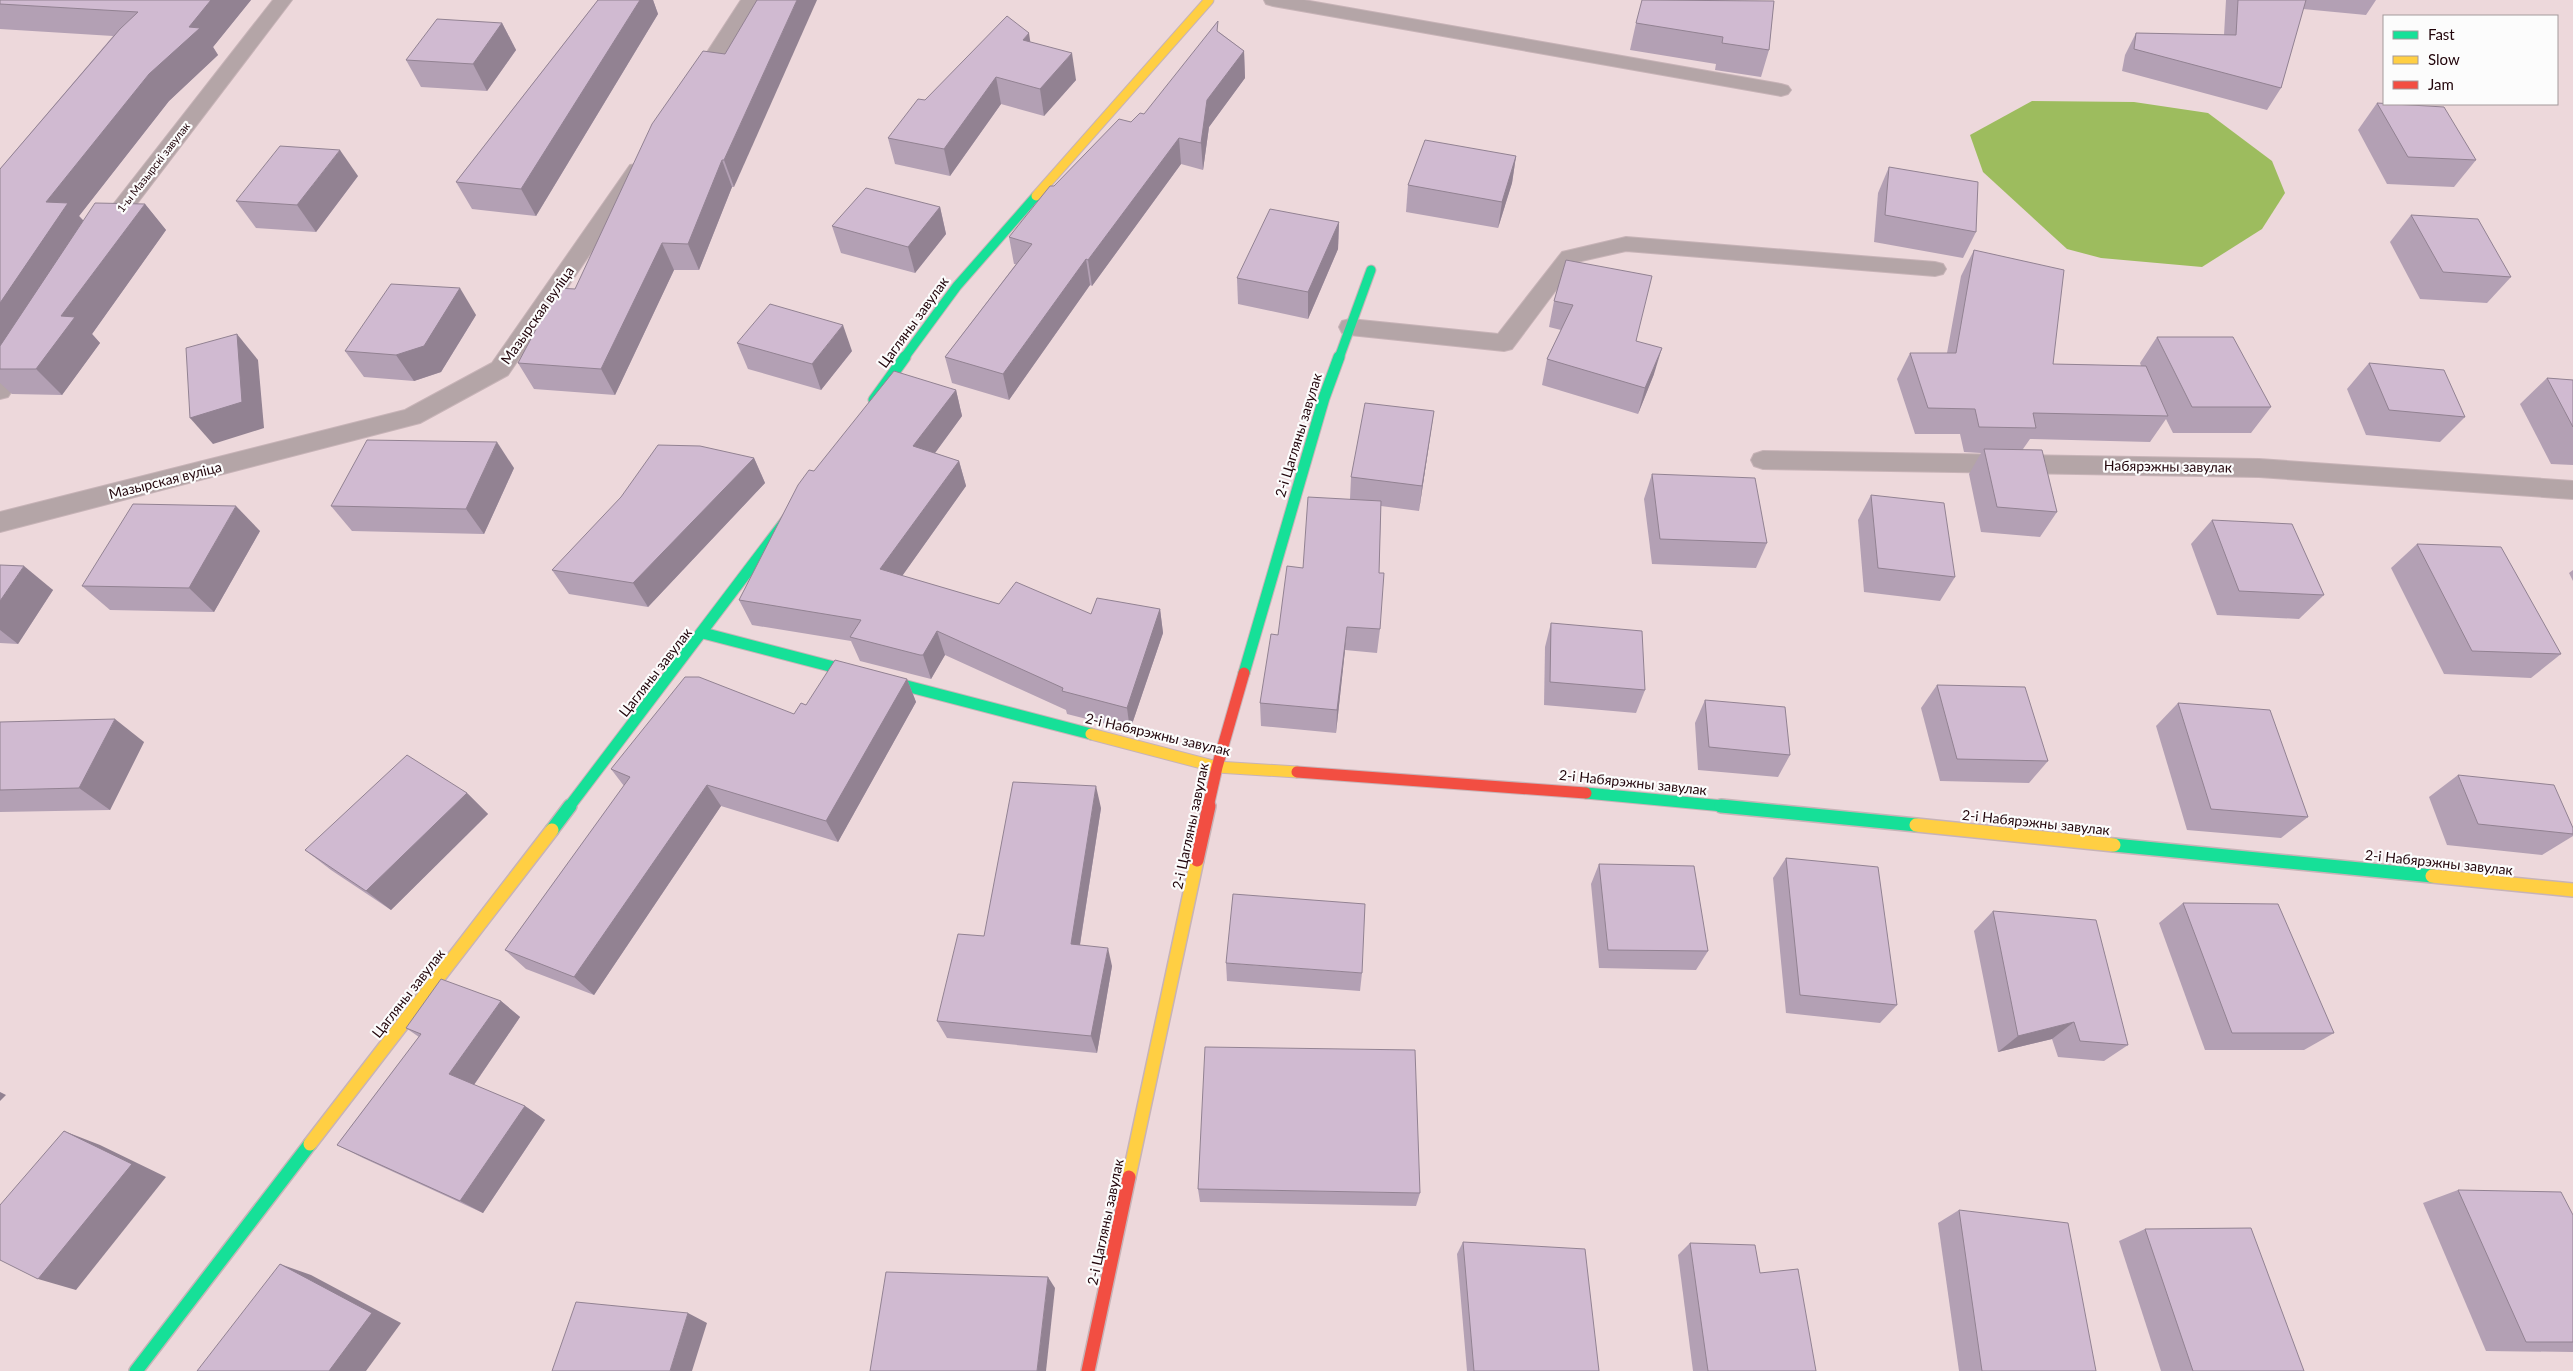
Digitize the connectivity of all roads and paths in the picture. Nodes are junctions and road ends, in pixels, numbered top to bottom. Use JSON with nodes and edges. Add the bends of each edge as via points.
{"nodes":[{"id":1,"x":282,"y":0,"type":"edge"},
{"id":2,"x":750,"y":0,"type":"edge"},
{"id":3,"x":1208,"y":0,"type":"edge"},
{"id":4,"x":1273,"y":0,"type":"edge"},
{"id":5,"x":1781,"y":90,"type":"dead end"},
{"id":6,"x":687,"y":98,"type":"edge"},
{"id":7,"x":647,"y":155,"type":"edge"},
{"id":8,"x":92,"y":249,"type":"edge"},
{"id":9,"x":1935,"y":268,"type":"dead end"},
{"id":10,"x":1371,"y":270,"type":"dead end"},
{"id":11,"x":1350,"y":327,"type":"junction"},
{"id":12,"x":32,"y":341,"type":"edge"},
{"id":13,"x":0,"y":391,"type":"edge"},
{"id":14,"x":865,"y":412,"type":"edge"},
{"id":15,"x":1763,"y":460,"type":"dead end"},
{"id":16,"x":2573,"y":490,"type":"edge"},
{"id":17,"x":796,"y":507,"type":"edge"},
{"id":18,"x":0,"y":522,"type":"edge"},
{"id":19,"x":703,"y":634,"type":"junction"},
{"id":20,"x":1217,"y":767,"type":"junction"},
{"id":21,"x":2573,"y":890,"type":"edge"},
{"id":22,"x":136,"y":1371,"type":"edge"},
{"id":23,"x":1088,"y":1371,"type":"edge"}],
"edges":[{"from":1,"to":8,"type":"street","name":"1-ы Мазырскі завулак"},
{"from":2,"to":6,"type":"street"},
{"from":3,"to":14,"type":"street","name":"Цагляны завулак","via":[[957,286]]},
{"from":4,"to":5,"type":"street"},
{"from":7,"to":18,"type":"street","name":"Мазырская вуліца","via":[[500,369],[412,417]]},
{"from":9,"to":11,"type":"street","via":[[1626,244],[1570,257],[1504,344]]},
{"from":10,"to":11,"type":"street","name":"2-і Цагляны завулак"},
{"from":11,"to":20,"type":"street","name":"2-і Цагляны завулак","via":[[1324,398]]},
{"from":12,"to":13,"type":"street"},
{"from":15,"to":16,"type":"street","name":"Набярэжны завулак","via":[[2259,468]]},
{"from":17,"to":19,"type":"street","name":"Цагляны завулак"},
{"from":19,"to":20,"type":"street","name":"2-і Набярэжны завулак"},
{"from":19,"to":22,"type":"street","name":"Цагляны завулак"},
{"from":20,"to":21,"type":"street","name":"2-і Набярэжны завулак","via":[[1550,789]]},
{"from":20,"to":23,"type":"street","name":"2-і Цагляны завулак"}]}
